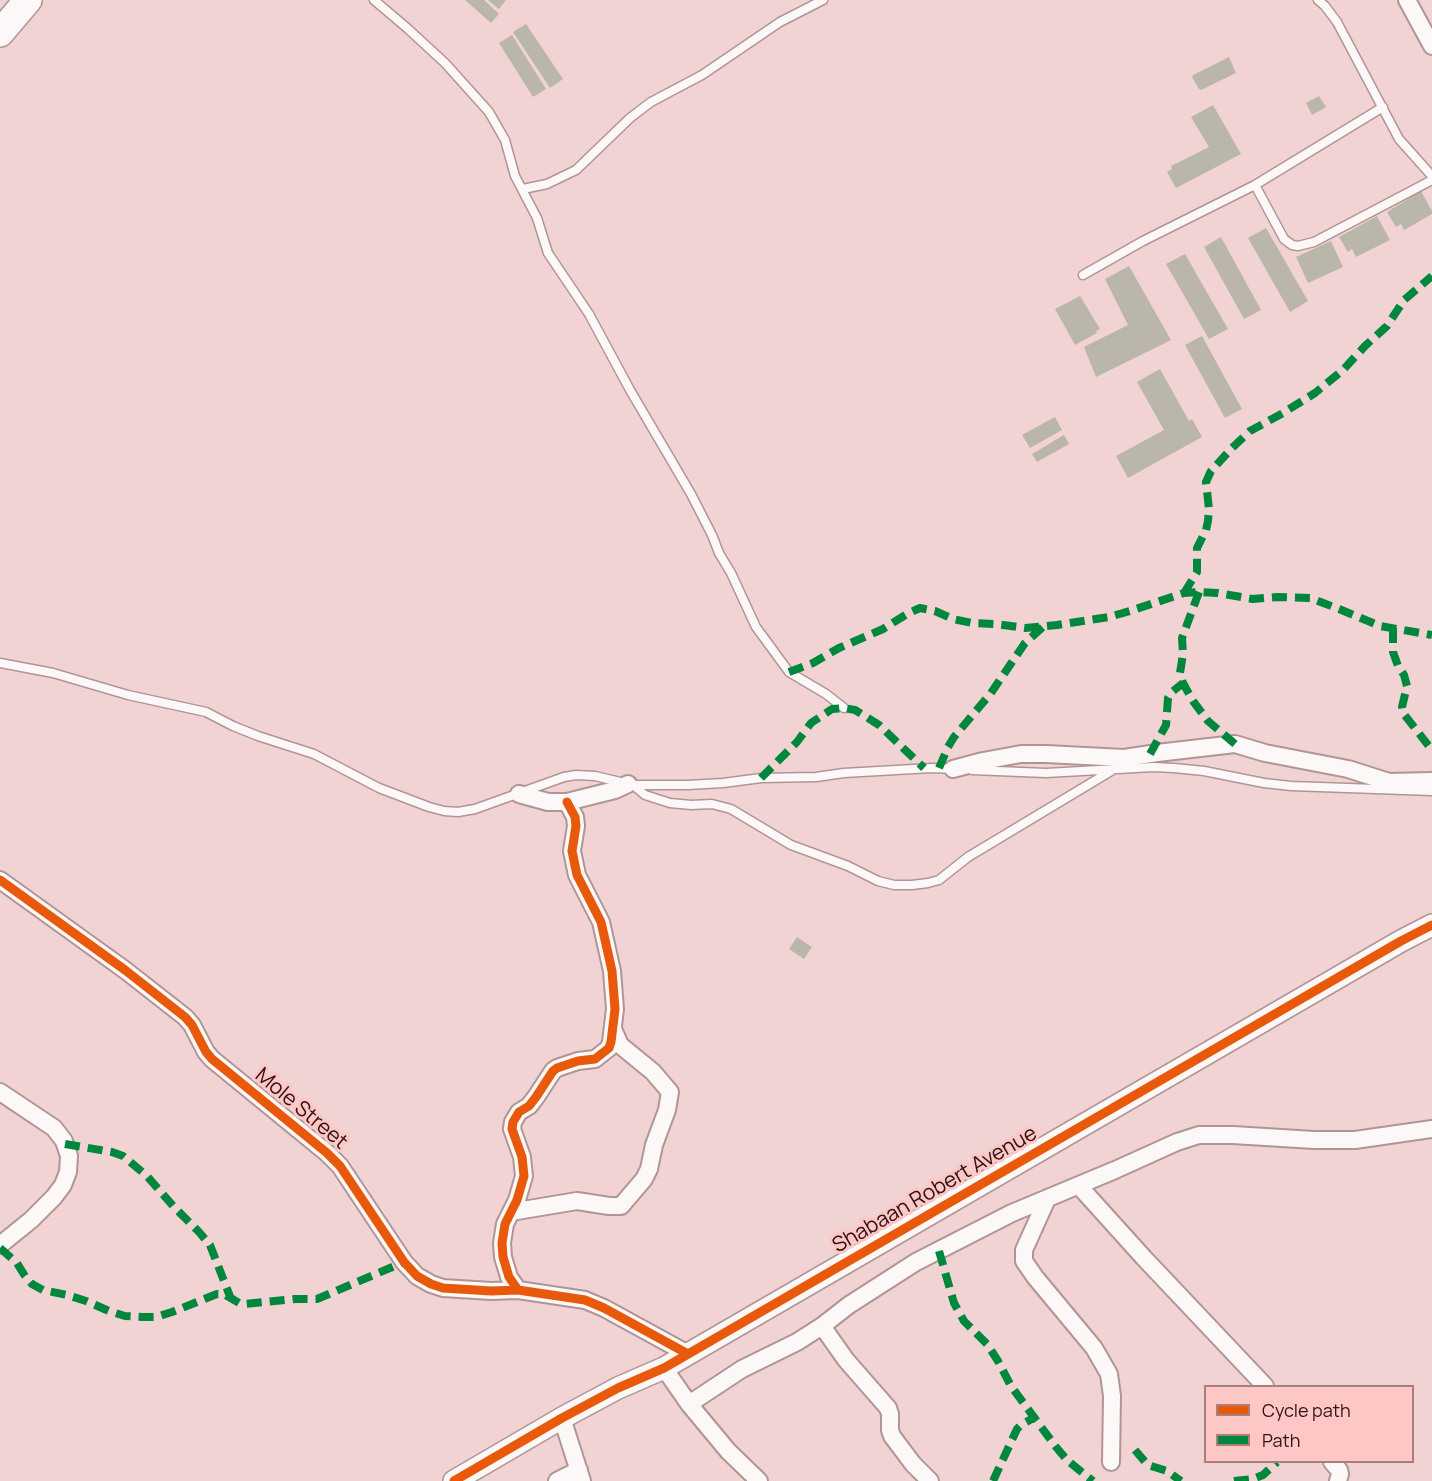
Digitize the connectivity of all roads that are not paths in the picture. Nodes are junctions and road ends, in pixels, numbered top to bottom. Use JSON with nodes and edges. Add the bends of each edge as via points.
{"nodes":[{"id":1,"x":28,"y":0,"type":"edge"},
{"id":2,"x":374,"y":0,"type":"edge"},
{"id":3,"x":823,"y":0,"type":"edge"},
{"id":4,"x":1318,"y":0,"type":"edge"},
{"id":5,"x":1407,"y":0,"type":"edge"},
{"id":6,"x":0,"y":33,"type":"edge"},
{"id":7,"x":1432,"y":46,"type":"edge"},
{"id":8,"x":1383,"y":107,"type":"junction"},
{"id":9,"x":1432,"y":178,"type":"edge"},
{"id":10,"x":1255,"y":185,"type":"junction"},
{"id":11,"x":523,"y":189,"type":"junction"},
{"id":12,"x":1083,"y":275,"type":"dead end"},
{"id":13,"x":0,"y":663,"type":"edge"},
{"id":14,"x":844,"y":708,"type":"dead end"},
{"id":15,"x":953,"y":769,"type":"junction"},
{"id":16,"x":1114,"y":769,"type":"junction"},
{"id":17,"x":1432,"y":781,"type":"edge"},
{"id":18,"x":630,"y":784,"type":"junction"},
{"id":19,"x":1432,"y":791,"type":"edge"},
{"id":20,"x":519,"y":794,"type":"junction"},
{"id":21,"x":567,"y":802,"type":"junction"},
{"id":22,"x":0,"y":880,"type":"edge"},
{"id":23,"x":1432,"y":925,"type":"edge"},
{"id":24,"x":613,"y":1029,"type":"junction"},
{"id":25,"x":0,"y":1092,"type":"edge"},
{"id":26,"x":1432,"y":1129,"type":"edge"},
{"id":27,"x":1078,"y":1186,"type":"junction"},
{"id":28,"x":1047,"y":1199,"type":"junction"},
{"id":29,"x":511,"y":1212,"type":"junction"},
{"id":30,"x":0,"y":1245,"type":"edge"},
{"id":31,"x":518,"y":1290,"type":"junction"},
{"id":32,"x":822,"y":1326,"type":"junction"},
{"id":33,"x":688,"y":1354,"type":"junction"},
{"id":34,"x":664,"y":1368,"type":"junction"},
{"id":35,"x":1264,"y":1385,"type":"edge"},
{"id":36,"x":689,"y":1404,"type":"junction"},
{"id":37,"x":562,"y":1418,"type":"junction"},
{"id":38,"x":1111,"y":1461,"type":"dead end"},
{"id":39,"x":1334,"y":1463,"type":"edge"},
{"id":40,"x":580,"y":1476,"type":"edge"},
{"id":41,"x":454,"y":1481,"type":"edge"},
{"id":42,"x":557,"y":1481,"type":"edge"},
{"id":43,"x":759,"y":1481,"type":"edge"},
{"id":44,"x":930,"y":1481,"type":"edge"},
{"id":45,"x":1338,"y":1481,"type":"edge"}],
"edges":[{"from":1,"to":6,"type":"highway"},
{"from":2,"to":11,"type":"lane","via":[[445,63],[489,111],[506,140],[515,176]]},
{"from":3,"to":11,"type":"lane","via":[[780,22],[702,75],[651,102],[576,170],[547,184]]},
{"from":4,"to":8,"type":"lane","via":[[1337,21]]},
{"from":5,"to":7,"type":"street"},
{"from":8,"to":9,"type":"lane","via":[[1399,139]]},
{"from":8,"to":10,"type":"lane"},
{"from":9,"to":10,"type":"lane","via":[[1314,242],[1298,246],[1284,239]]},
{"from":10,"to":12,"type":"lane"},
{"from":11,"to":14,"type":"lane","via":[[548,253],[589,314],[691,494],[756,627],[785,668]]},
{"from":13,"to":20,"type":"lane","via":[[206,712],[232,726],[314,754],[379,788],[436,809],[475,809]]},
{"from":15,"to":16,"type":"lane","via":[[1046,773]]},
{"from":15,"to":17,"type":"street","via":[[1021,754],[1124,758],[1235,744],[1389,782]]},
{"from":15,"to":18,"type":"lane","via":[[688,785]]},
{"from":16,"to":18,"type":"lane","via":[[968,857],[939,880],[903,885],[878,881],[791,845],[731,808],[670,803],[645,795]]},
{"from":16,"to":19,"type":"lane","via":[[1174,768],[1291,786]]},
{"from":18,"to":20,"type":"lane","via":[[576,774]]},
{"from":18,"to":21,"type":"street"},
{"from":20,"to":21,"type":"street","via":[[548,802]]},
{"from":21,"to":24,"type":"street","via":[[575,817],[572,851],[577,875],[601,922],[612,971]]},
{"from":22,"to":31,"type":"street","name":"Mole Street","via":[[185,1017],[212,1059],[340,1166],[417,1276],[443,1288]]},
{"from":23,"to":33,"type":"street","name":"Shabaan Robert Avenue"},
{"from":24,"to":29,"type":"street","via":[[610,1046],[604,1053],[557,1068],[529,1106],[515,1118],[512,1129],[525,1169]]},
{"from":24,"to":29,"type":"street","via":[[620,1045],[670,1092],[668,1110],[644,1179],[621,1206],[577,1201]]},
{"from":25,"to":30,"type":"street","via":[[54,1128],[69,1155],[68,1172],[54,1197]]},
{"from":26,"to":27,"type":"street","via":[[1355,1140],[1199,1135]]},
{"from":27,"to":28,"type":"street"},
{"from":27,"to":35,"type":"street"},
{"from":28,"to":32,"type":"street","via":[[916,1262]]},
{"from":28,"to":38,"type":"street","via":[[1024,1250],[1024,1261],[1094,1348],[1109,1374]]},
{"from":29,"to":31,"type":"street","via":[[504,1232],[503,1257]]},
{"from":31,"to":33,"type":"street","name":"Mole Street","via":[[585,1300]]},
{"from":32,"to":36,"type":"street","via":[[742,1368]]},
{"from":32,"to":44,"type":"street","via":[[888,1408],[892,1436]]},
{"from":33,"to":34,"type":"street","name":"Shabaan Robert Avenue"},
{"from":34,"to":36,"type":"street"},
{"from":34,"to":37,"type":"street","name":"Shabaan Robert Avenue"},
{"from":36,"to":43,"type":"street"},
{"from":37,"to":40,"type":"street"},
{"from":37,"to":41,"type":"street","name":"Shabaan Robert Avenue"},
{"from":39,"to":45,"type":"street","via":[[1340,1474]]},
{"from":40,"to":42,"type":"street"}]}
